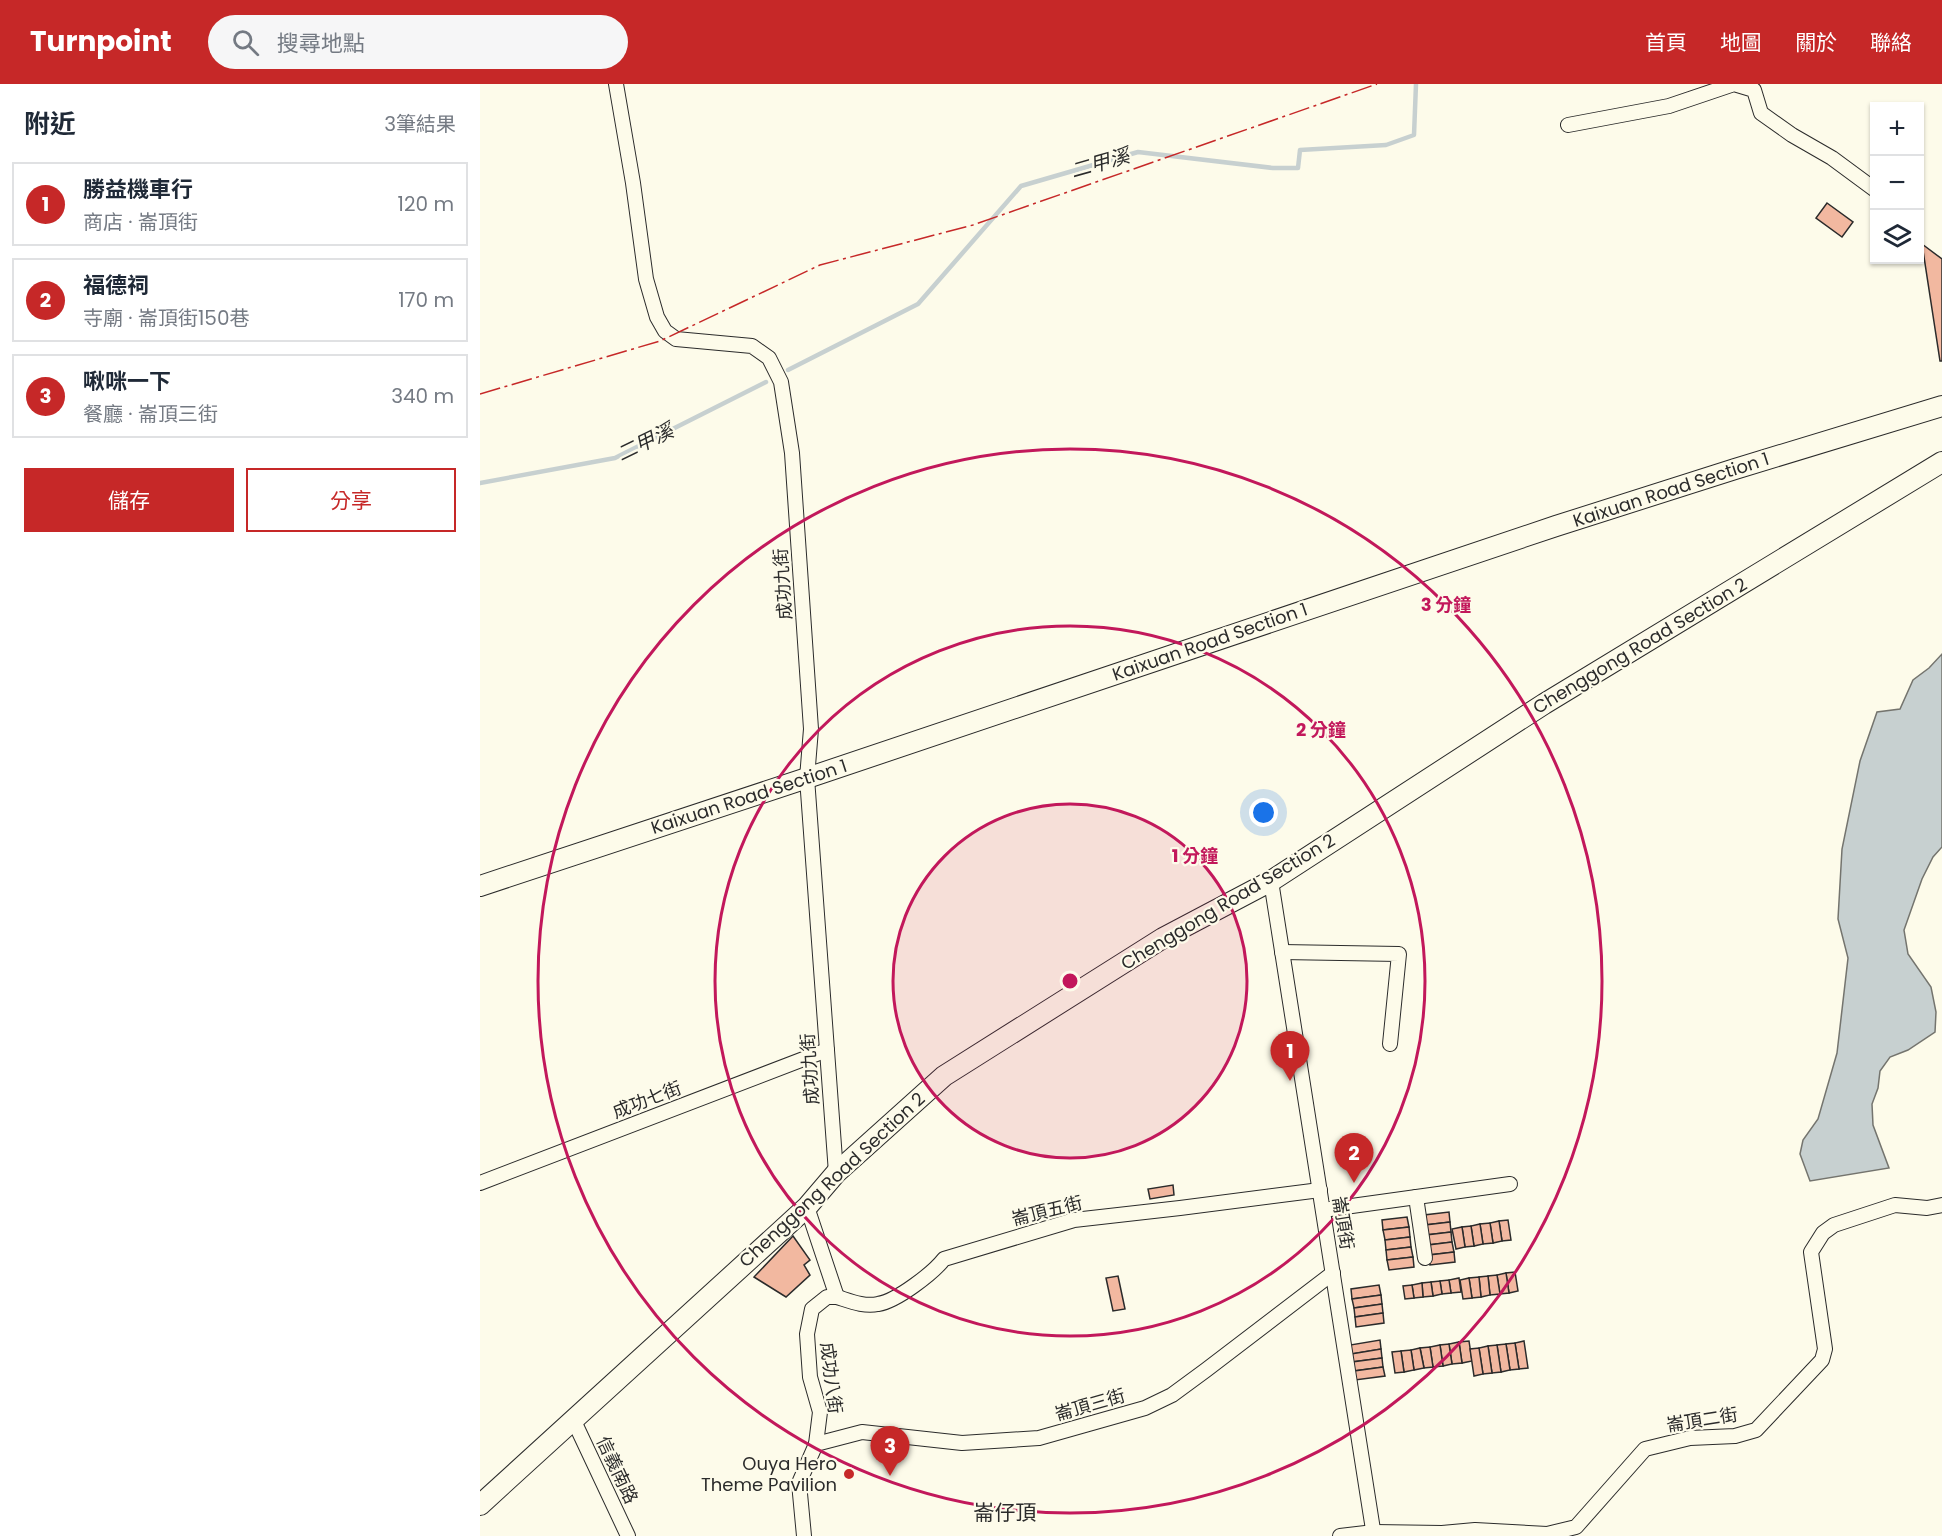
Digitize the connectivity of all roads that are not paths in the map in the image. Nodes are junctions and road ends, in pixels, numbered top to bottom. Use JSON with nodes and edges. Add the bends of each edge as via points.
{"nodes":[{"id":1,"x":616,"y":84,"type":"edge"},
{"id":2,"x":1568,"y":125,"type":"dead end"},
{"id":3,"x":1870,"y":185,"type":"edge"},
{"id":4,"x":1942,"y":406,"type":"edge"},
{"id":5,"x":1942,"y":462,"type":"edge"},
{"id":6,"x":807,"y":778,"type":"junction"},
{"id":7,"x":1271,"y":881,"type":"junction"},
{"id":8,"x":480,"y":886,"type":"edge"},
{"id":9,"x":1282,"y":952,"type":"junction"},
{"id":10,"x":1390,"y":1044,"type":"dead end"},
{"id":11,"x":827,"y":1050,"type":"junction"},
{"id":12,"x":836,"y":1173,"type":"junction"},
{"id":13,"x":480,"y":1183,"type":"edge"},
{"id":14,"x":1510,"y":1184,"type":"dead end"},
{"id":15,"x":1320,"y":1190,"type":"junction"},
{"id":16,"x":1416,"y":1197,"type":"junction"},
{"id":17,"x":1942,"y":1205,"type":"edge"},
{"id":18,"x":807,"y":1207,"type":"junction"},
{"id":19,"x":1323,"y":1210,"type":"junction"},
{"id":20,"x":1425,"y":1258,"type":"dead end"},
{"id":21,"x":1333,"y":1273,"type":"junction"},
{"id":22,"x":837,"y":1297,"type":"junction"},
{"id":23,"x":573,"y":1419,"type":"junction"},
{"id":24,"x":816,"y":1444,"type":"junction"},
{"id":25,"x":480,"y":1505,"type":"edge"},
{"id":26,"x":1374,"y":1534,"type":"edge"},
{"id":27,"x":628,"y":1536,"type":"edge"},
{"id":28,"x":804,"y":1536,"type":"edge"},
{"id":29,"x":1340,"y":1536,"type":"edge"}],
"edges":[{"from":1,"to":6,"type":"street","name":"成功九街","via":[[646,279],[657,317],[665,331],[676,339],[752,346],[770,358],[781,382],[792,453],[811,729]]},
{"from":2,"to":3,"type":"street","via":[[1669,106],[1734,84],[1754,90],[1761,113]]},
{"from":4,"to":6,"type":"street","name":"Kaixuan Road Section 1","via":[[1556,526]]},
{"from":5,"to":7,"type":"street","name":"Chenggong Road Section 2","via":[[1544,704]]},
{"from":6,"to":8,"type":"street","name":"Kaixuan Road Section 1"},
{"from":6,"to":11,"type":"street","name":"成功九街"},
{"from":7,"to":9,"type":"street","name":"崙頂街"},
{"from":7,"to":12,"type":"street","name":"Chenggong Road Section 2","via":[[1163,938],[944,1076]]},
{"from":9,"to":10,"type":"street","via":[[1399,954]]},
{"from":9,"to":15,"type":"street","name":"崙頂街"},
{"from":11,"to":12,"type":"street","name":"成功九街"},
{"from":11,"to":13,"type":"street","name":"成功七街"},
{"from":12,"to":18,"type":"street","name":"Chenggong Road Section 2"},
{"from":14,"to":16,"type":"street"},
{"from":15,"to":19,"type":"street","name":"崙頂街"},
{"from":15,"to":22,"type":"street","name":"崙頂五街","via":[[1074,1220],[944,1259],[934,1271],[880,1304],[863,1305]]},
{"from":16,"to":19,"type":"street"},
{"from":16,"to":20,"type":"street"},
{"from":17,"to":26,"type":"street","name":"崙頂二街","via":[[1895,1205],[1823,1233],[1811,1252],[1825,1349],[1822,1360],[1756,1430],[1735,1436],[1690,1438],[1645,1449],[1576,1527],[1547,1534],[1474,1530]]},
{"from":18,"to":22,"type":"street"},
{"from":18,"to":23,"type":"street","name":"Chenggong Road Section 2"},
{"from":19,"to":21,"type":"street","name":"崙頂街"},
{"from":21,"to":24,"type":"street","name":"崙頂三街","via":[[1172,1395],[1145,1408],[1039,1438],[962,1443],[862,1432]]},
{"from":21,"to":26,"type":"street","name":"崙頂街"},
{"from":22,"to":24,"type":"street","name":"成功八街","via":[[826,1297],[812,1309],[807,1334],[810,1377],[820,1412]]},
{"from":23,"to":25,"type":"street","name":"Chenggong Road Section 2"},
{"from":23,"to":27,"type":"street","name":"信義南路"},
{"from":24,"to":28,"type":"street","name":"成功八街","via":[[799,1483]]},
{"from":26,"to":29,"type":"street","name":"崙頂二街"}]}
